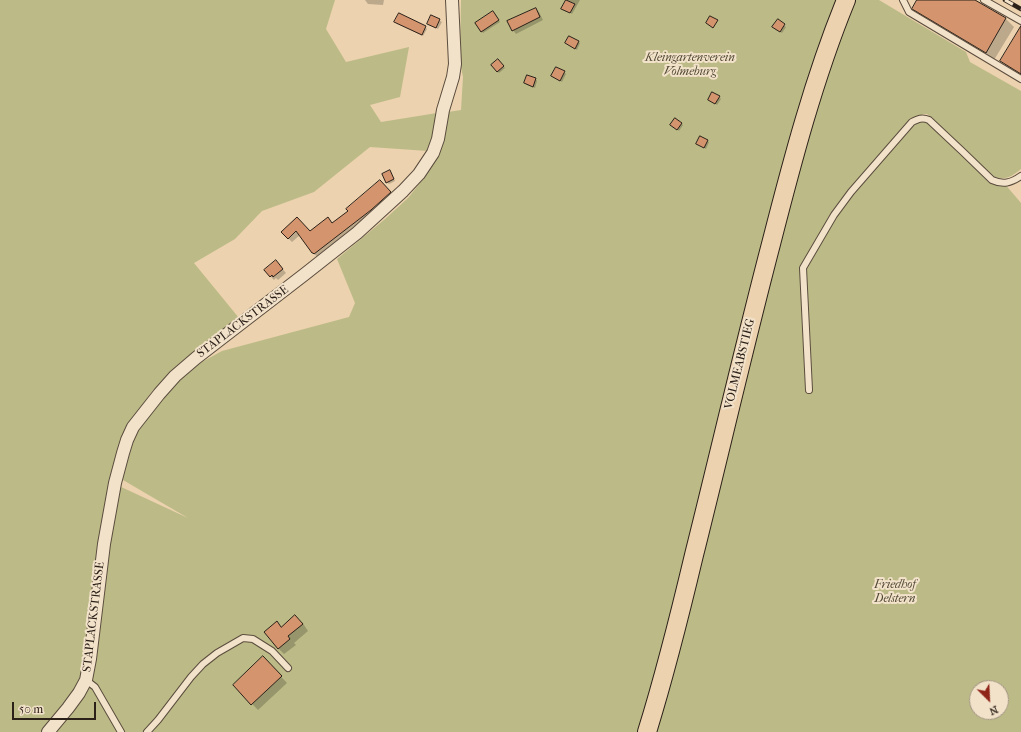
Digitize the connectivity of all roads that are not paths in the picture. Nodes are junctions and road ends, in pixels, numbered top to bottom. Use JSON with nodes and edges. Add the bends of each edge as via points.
{"nodes":[{"id":1,"x":452,"y":0,"type":"edge"},
{"id":2,"x":846,"y":0,"type":"edge"},
{"id":3,"x":903,"y":0,"type":"edge"},
{"id":4,"x":984,"y":0,"type":"edge"},
{"id":5,"x":1021,"y":21,"type":"edge"},
{"id":6,"x":1021,"y":79,"type":"edge"},
{"id":7,"x":1021,"y":176,"type":"edge"},
{"id":8,"x":809,"y":390,"type":"dead end"},
{"id":9,"x":288,"y":668,"type":"dead end"},
{"id":10,"x":86,"y":680,"type":"junction"},
{"id":11,"x":48,"y":732,"type":"edge"},
{"id":12,"x":121,"y":732,"type":"edge"},
{"id":13,"x":147,"y":732,"type":"edge"},
{"id":14,"x":647,"y":732,"type":"edge"}],
"edges":[{"from":1,"to":10,"type":"street","name":"STAPLACKSTRASSE","via":[[455,64],[438,139],[433,153],[419,174],[357,232],[175,376],[133,427],[115,483]]},
{"from":2,"to":14,"type":"main road","name":"VOLMEABSTIEG","via":[[833,31],[786,185],[677,624]]},
{"from":3,"to":6,"type":"lane","via":[[908,12]]},
{"from":4,"to":5,"type":"lane"},
{"from":7,"to":8,"type":"lane","via":[[1004,183],[992,180],[929,120],[923,118],[912,122],[851,192],[834,215],[803,268]]},
{"from":9,"to":13,"type":"lane","via":[[272,651],[253,639],[243,638],[203,664]]},
{"from":10,"to":11,"type":"street","name":"STAPLACKSTRASSE","via":[[79,693]]},
{"from":10,"to":12,"type":"lane","name":"STAPLACKSTRASSE","via":[[95,687]]}]}
